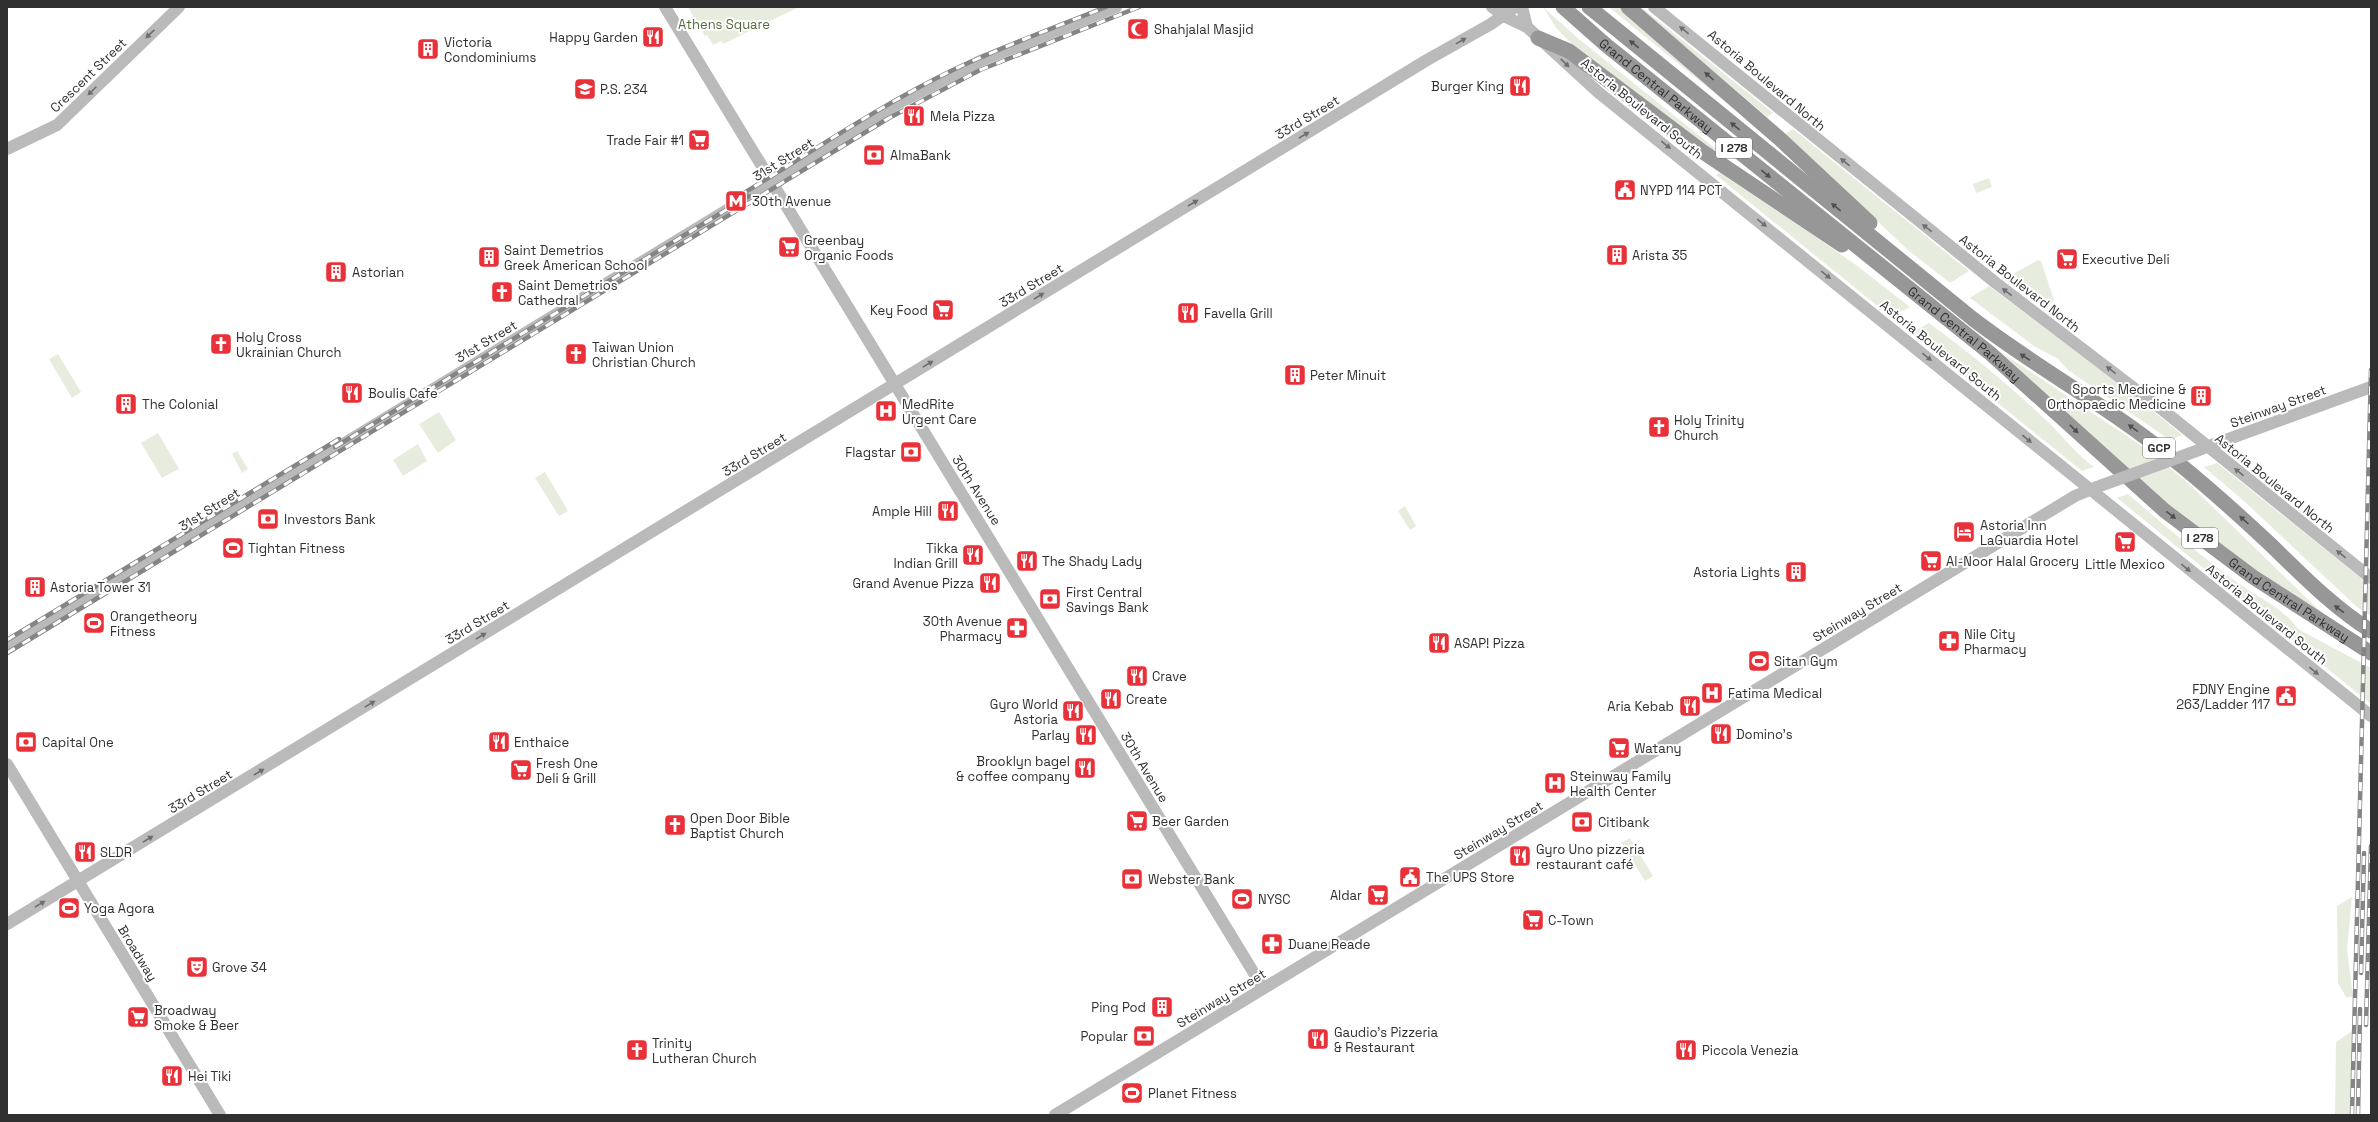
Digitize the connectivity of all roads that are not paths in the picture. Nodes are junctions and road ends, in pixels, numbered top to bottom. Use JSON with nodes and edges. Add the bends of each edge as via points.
{"nodes":[{"id":1,"x":179,"y":7,"type":"edge"},
{"id":2,"x":665,"y":7,"type":"edge"},
{"id":3,"x":1116,"y":7,"type":"edge"},
{"id":4,"x":1492,"y":7,"type":"edge"},
{"id":5,"x":1515,"y":7,"type":"edge"},
{"id":6,"x":1522,"y":7,"type":"edge"},
{"id":7,"x":1563,"y":7,"type":"edge"},
{"id":8,"x":1589,"y":7,"type":"edge"},
{"id":9,"x":1628,"y":7,"type":"edge"},
{"id":10,"x":1654,"y":7,"type":"edge"},
{"id":11,"x":1504,"y":16,"type":"junction"},
{"id":12,"x":1527,"y":27,"type":"junction"},
{"id":13,"x":1538,"y":38,"type":"junction"},
{"id":14,"x":7,"y":149,"type":"edge"},
{"id":15,"x":773,"y":182,"type":"junction"},
{"id":16,"x":1931,"y":285,"type":"junction"},
{"id":17,"x":1907,"y":287,"type":"junction"},
{"id":18,"x":895,"y":384,"type":"junction"},
{"id":19,"x":2371,"y":386,"type":"edge"},
{"id":20,"x":2203,"y":448,"type":"junction"},
{"id":21,"x":2093,"y":488,"type":"junction"},
{"id":22,"x":2371,"y":578,"type":"edge"},
{"id":23,"x":2371,"y":631,"type":"edge"},
{"id":24,"x":7,"y":649,"type":"edge"},
{"id":25,"x":2371,"y":653,"type":"edge"},
{"id":26,"x":2371,"y":716,"type":"edge"},
{"id":27,"x":7,"y":764,"type":"edge"},
{"id":28,"x":79,"y":881,"type":"junction"},
{"id":29,"x":7,"y":924,"type":"edge"},
{"id":30,"x":1264,"y":988,"type":"junction"},
{"id":31,"x":220,"y":1115,"type":"edge"},
{"id":32,"x":1055,"y":1115,"type":"edge"}],
"edges":[{"from":1,"to":14,"type":"main road","name":"Crescent Street","one_way":true,"via":[[57,125]]},
{"from":2,"to":15,"type":"main road","name":"30th Avenue"},
{"from":3,"to":15,"type":"main road","name":"31st Street","via":[[980,61],[897,104]]},
{"from":4,"to":11,"type":"main road","name":"Astoria Boulevard South"},
{"from":5,"to":11,"type":"main road","name":"33rd Street"},
{"from":6,"to":12,"type":"main road"},
{"from":7,"to":17,"type":"highway","name":"Grand Central Parkway","number":"I 278","one_way":true,"via":[[1606,45]]},
{"from":16,"to":8,"type":"highway","name":"Grand Central Parkway","number":"GCP","one_way":true},
{"from":16,"to":9,"type":"highway","one_way":true,"via":[[1884,236],[1780,139]]},
{"from":20,"to":10,"type":"main road","name":"Astoria Boulevard North","one_way":true},
{"from":11,"to":12,"type":"main road","name":"Astoria Boulevard South"},
{"from":18,"to":11,"type":"main road","name":"33rd Street","one_way":true,"via":[[1427,60]]},
{"from":12,"to":13,"type":"main road","name":"Astoria Boulevard South"},
{"from":13,"to":17,"type":"highway","via":[[1569,51],[1735,174]]},
{"from":13,"to":21,"type":"main road","name":"Astoria Boulevard South","one_way":true,"via":[[1589,84]]},
{"from":15,"to":18,"type":"main road","name":"30th Avenue"},
{"from":15,"to":24,"type":"main road","name":"31st Street"},
{"from":23,"to":16,"type":"highway","name":"Grand Central Parkway","number":"GCP","one_way":true,"via":[[2326,598],[2252,527],[2172,458],[2093,400],[2016,351]]},
{"from":17,"to":25,"type":"highway","name":"Grand Central Parkway","number":"I 278","one_way":true,"via":[[2014,374],[2102,457],[2180,523],[2253,577]]},
{"from":28,"to":18,"type":"main road","name":"33rd Street","one_way":true},
{"from":18,"to":30,"type":"main road","name":"30th Avenue"},
{"from":19,"to":20,"type":"main road","name":"Steinway Street"},
{"from":20,"to":21,"type":"main road","name":"Steinway Street","bridge":true},
{"from":22,"to":20,"type":"main road","name":"Astoria Boulevard North","one_way":true},
{"from":21,"to":26,"type":"main road","name":"Astoria Boulevard South","one_way":true},
{"from":21,"to":30,"type":"main road","name":"Steinway Street","via":[[2069,500]]},
{"from":27,"to":28,"type":"main road","name":"Broadway"},
{"from":29,"to":28,"type":"main road","name":"33rd Street","one_way":true},
{"from":28,"to":31,"type":"main road","name":"Broadway"},
{"from":30,"to":32,"type":"main road","name":"Steinway Street"}]}
